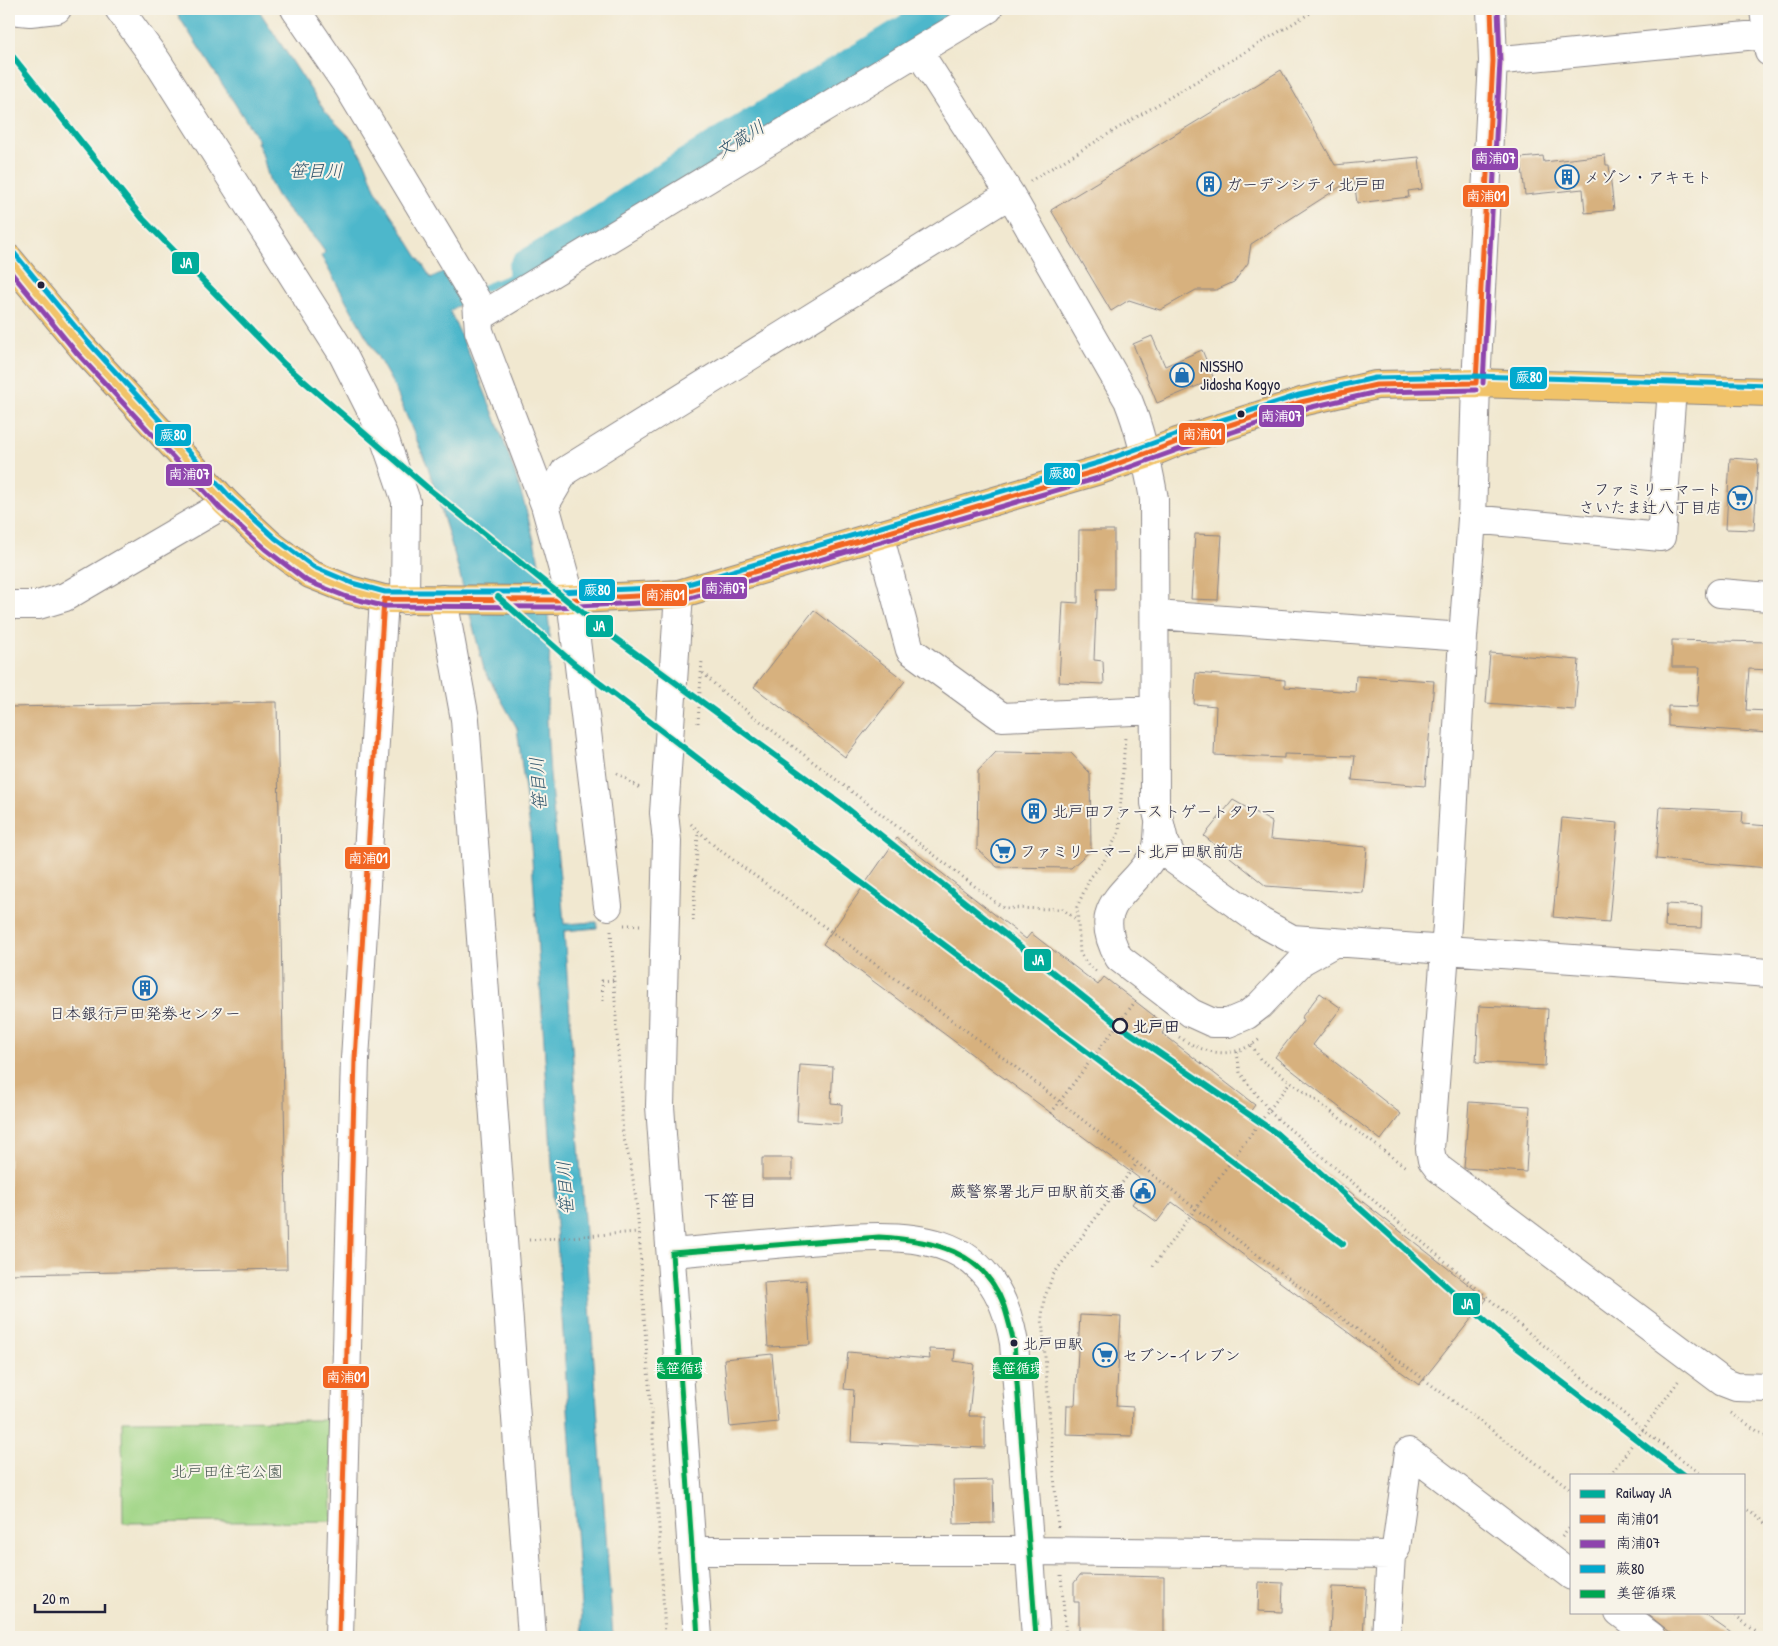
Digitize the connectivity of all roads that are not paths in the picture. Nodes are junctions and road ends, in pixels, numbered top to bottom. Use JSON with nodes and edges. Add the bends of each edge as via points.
{"nodes":[{"id":1,"x":57,"y":9,"type":"edge"},
{"id":2,"x":119,"y":9,"type":"edge"},
{"id":3,"x":295,"y":9,"type":"edge"},
{"id":4,"x":988,"y":9,"type":"edge"},
{"id":5,"x":1491,"y":9,"type":"edge"},
{"id":6,"x":9,"y":10,"type":"edge"},
{"id":7,"x":1767,"y":32,"type":"edge"},
{"id":8,"x":918,"y":51,"type":"junction"},
{"id":9,"x":1493,"y":61,"type":"junction"},
{"id":10,"x":1010,"y":194,"type":"junction"},
{"id":11,"x":9,"y":258,"type":"edge"},
{"id":12,"x":478,"y":318,"type":"junction"},
{"id":13,"x":1476,"y":383,"type":"junction"},
{"id":14,"x":1672,"y":389,"type":"junction"},
{"id":15,"x":1769,"y":392,"type":"edge"},
{"id":16,"x":1146,"y":455,"type":"junction"},
{"id":17,"x":226,"y":503,"type":"junction"},
{"id":18,"x":545,"y":506,"type":"junction"},
{"id":19,"x":1472,"y":519,"type":"junction"},
{"id":20,"x":879,"y":534,"type":"junction"},
{"id":21,"x":1720,"y":593,"type":"dead end"},
{"id":22,"x":679,"y":594,"type":"junction"},
{"id":23,"x":1769,"y":597,"type":"edge"},
{"id":24,"x":452,"y":598,"type":"junction"},
{"id":25,"x":394,"y":600,"type":"junction"},
{"id":26,"x":564,"y":600,"type":"junction"},
{"id":27,"x":9,"y":605,"type":"edge"},
{"id":28,"x":1156,"y":615,"type":"junction"},
{"id":29,"x":1463,"y":637,"type":"junction"},
{"id":30,"x":1154,"y":710,"type":"junction"},
{"id":31,"x":1159,"y":822,"type":"junction"},
{"id":32,"x":610,"y":915,"type":"road end"},
{"id":33,"x":1261,"y":922,"type":"junction"},
{"id":34,"x":1334,"y":943,"type":"junction"},
{"id":35,"x":1445,"y":950,"type":"junction"},
{"id":36,"x":1769,"y":973,"type":"edge"},
{"id":37,"x":1282,"y":980,"type":"junction"},
{"id":38,"x":672,"y":1253,"type":"junction"},
{"id":39,"x":1769,"y":1388,"type":"edge"},
{"id":40,"x":1030,"y":1551,"type":"junction"},
{"id":41,"x":692,"y":1552,"type":"junction"},
{"id":42,"x":1392,"y":1555,"type":"junction"},
{"id":43,"x":1570,"y":1574,"type":"edge"},
{"id":44,"x":1622,"y":1614,"type":"edge"},
{"id":45,"x":339,"y":1637,"type":"edge"},
{"id":46,"x":532,"y":1637,"type":"edge"},
{"id":47,"x":698,"y":1637,"type":"edge"},
{"id":48,"x":1036,"y":1637,"type":"edge"},
{"id":49,"x":1386,"y":1637,"type":"edge"},
{"id":50,"x":1652,"y":1637,"type":"edge"}],
"edges":[{"from":1,"to":6,"type":"street"},
{"from":2,"to":25,"type":"street","via":[[157,61],[342,353],[383,434],[406,501]]},
{"from":3,"to":12,"type":"street","via":[[349,88],[472,293]]},
{"from":4,"to":8,"type":"street"},
{"from":5,"to":9,"type":"street"},
{"from":7,"to":9,"type":"street"},
{"from":8,"to":10,"type":"street"},
{"from":8,"to":12,"type":"street"},
{"from":9,"to":13,"type":"street"},
{"from":10,"to":16,"type":"street","via":[[1128,400]]},
{"from":10,"to":18,"type":"street","via":[[565,471]]},
{"from":11,"to":17,"type":"main road","via":[[82,347]]},
{"from":12,"to":18,"type":"street","via":[[479,331]]},
{"from":13,"to":14,"type":"main road"},
{"from":13,"to":16,"type":"main road","via":[[1376,385],[1346,391],[1301,402]]},
{"from":13,"to":19,"type":"street"},
{"from":14,"to":15,"type":"main road"},
{"from":14,"to":19,"type":"street","via":[[1661,537]]},
{"from":16,"to":20,"type":"main road"},
{"from":16,"to":28,"type":"street","via":[[1154,499]]},
{"from":17,"to":25,"type":"main road","via":[[270,544],[310,574],[350,590]]},
{"from":17,"to":27,"type":"street","via":[[65,597],[38,605]]},
{"from":18,"to":26,"type":"street"},
{"from":19,"to":29,"type":"street"},
{"from":20,"to":22,"type":"main road"},
{"from":20,"to":30,"type":"street","via":[[910,650],[1002,717]]},
{"from":21,"to":23,"type":"street"},
{"from":22,"to":26,"type":"main road"},
{"from":22,"to":38,"type":"street","via":[[664,813],[667,841],[660,1106]]},
{"from":24,"to":25,"type":"main road"},
{"from":24,"to":26,"type":"main road"},
{"from":24,"to":46,"type":"street","via":[[465,719]]},
{"from":25,"to":45,"type":"street","via":[[356,1059]]},
{"from":26,"to":32,"type":"street"},
{"from":28,"to":29,"type":"street"},
{"from":28,"to":30,"type":"street"},
{"from":29,"to":35,"type":"street"},
{"from":30,"to":31,"type":"street","via":[[1155,803]]},
{"from":31,"to":33,"type":"street","via":[[1173,859]]},
{"from":31,"to":37,"type":"street","via":[[1155,853],[1123,892],[1109,916],[1108,933],[1119,958],[1191,1013],[1213,1023],[1235,1022],[1247,1015]]},
{"from":33,"to":34,"type":"street","via":[[1292,939]]},
{"from":33,"to":37,"type":"street","via":[[1282,949],[1286,967]]},
{"from":34,"to":35,"type":"street"},
{"from":34,"to":37,"type":"street","via":[[1302,961]]},
{"from":35,"to":36,"type":"street"},
{"from":35,"to":39,"type":"street","via":[[1430,1148],[1434,1165],[1730,1386]]},
{"from":38,"to":40,"type":"street","via":[[862,1236],[896,1236],[928,1240],[957,1251],[979,1267],[1004,1301],[1014,1343]]},
{"from":38,"to":41,"type":"street"},
{"from":40,"to":41,"type":"street"},
{"from":40,"to":42,"type":"street"},
{"from":40,"to":48,"type":"street"},
{"from":41,"to":47,"type":"street"},
{"from":42,"to":43,"type":"street","via":[[1396,1548],[1409,1452]]},
{"from":42,"to":49,"type":"street"},
{"from":44,"to":50,"type":"street"}]}
